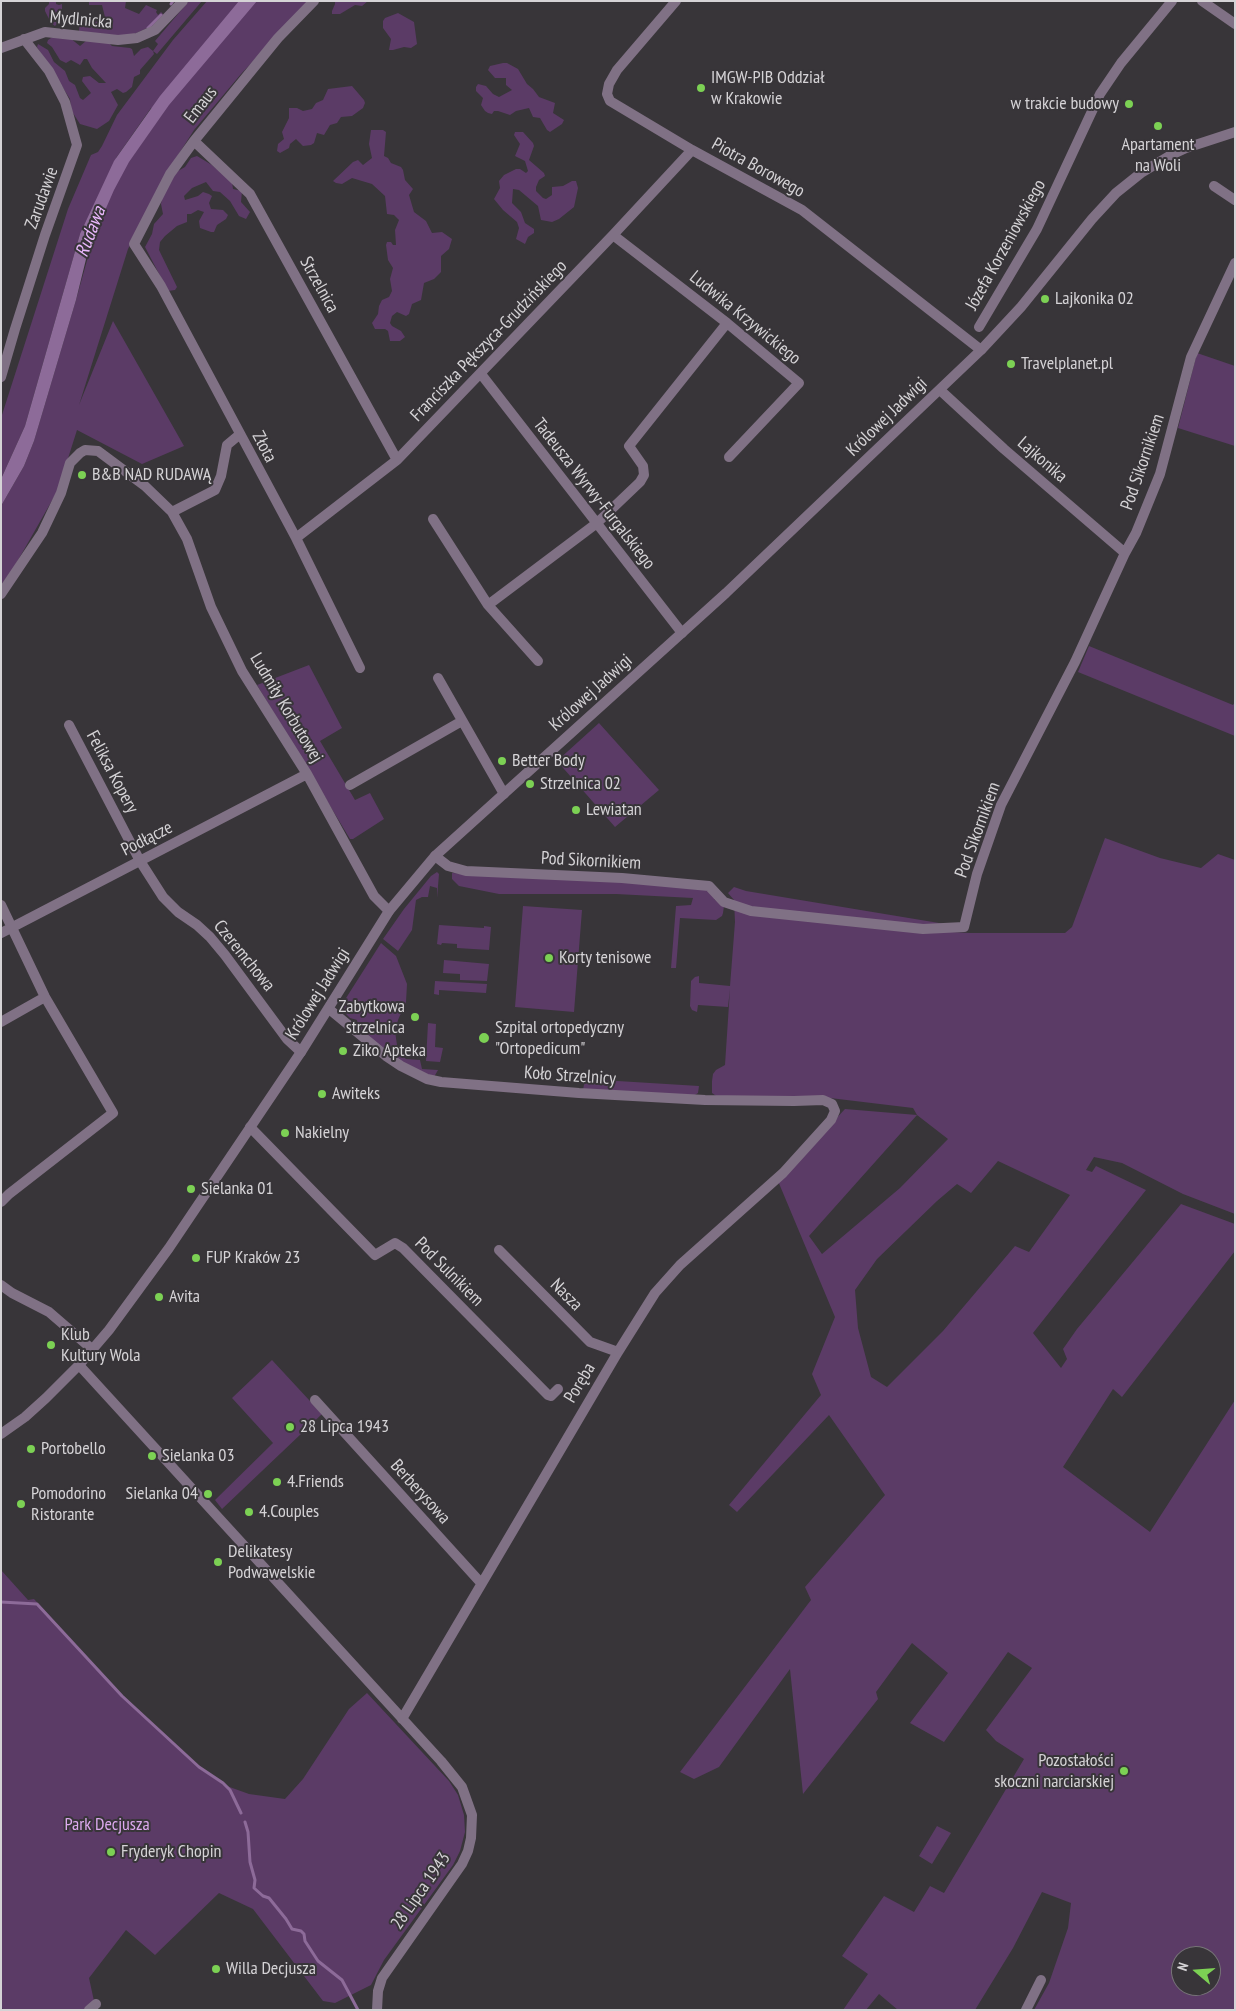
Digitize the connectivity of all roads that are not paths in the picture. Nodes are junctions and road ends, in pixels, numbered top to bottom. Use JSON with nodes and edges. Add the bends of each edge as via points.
{"nodes":[{"id":1,"x":183,"y":1,"type":"edge"},
{"id":2,"x":314,"y":1,"type":"edge"},
{"id":3,"x":676,"y":1,"type":"edge"},
{"id":4,"x":1172,"y":1,"type":"edge"},
{"id":5,"x":1202,"y":1,"type":"edge"},
{"id":6,"x":1235,"y":24,"type":"edge"},
{"id":7,"x":24,"y":39,"type":"junction"},
{"id":8,"x":1,"y":48,"type":"edge"},
{"id":9,"x":1235,"y":132,"type":"edge"},
{"id":10,"x":194,"y":141,"type":"junction"},
{"id":11,"x":692,"y":150,"type":"junction"},
{"id":12,"x":1214,"y":186,"type":"dead end"},
{"id":13,"x":1235,"y":200,"type":"edge"},
{"id":14,"x":613,"y":236,"type":"junction"},
{"id":15,"x":134,"y":244,"type":"joint"},
{"id":16,"x":1235,"y":263,"type":"edge"},
{"id":17,"x":727,"y":323,"type":"junction"},
{"id":18,"x":979,"y":327,"type":"dead end"},
{"id":19,"x":981,"y":350,"type":"junction"},
{"id":20,"x":481,"y":374,"type":"junction"},
{"id":21,"x":1,"y":377,"type":"edge"},
{"id":22,"x":940,"y":390,"type":"junction"},
{"id":23,"x":239,"y":435,"type":"junction"},
{"id":24,"x":729,"y":457,"type":"dead end"},
{"id":25,"x":397,"y":460,"type":"junction"},
{"id":26,"x":172,"y":512,"type":"junction"},
{"id":27,"x":432,"y":519,"type":"dead end"},
{"id":28,"x":597,"y":522,"type":"junction"},
{"id":29,"x":296,"y":538,"type":"junction"},
{"id":30,"x":1125,"y":552,"type":"junction"},
{"id":31,"x":1,"y":594,"type":"edge"},
{"id":32,"x":488,"y":605,"type":"junction"},
{"id":33,"x":682,"y":633,"type":"junction"},
{"id":34,"x":538,"y":661,"type":"dead end"},
{"id":35,"x":360,"y":668,"type":"dead end"},
{"id":36,"x":438,"y":678,"type":"dead end"},
{"id":37,"x":462,"y":721,"type":"junction"},
{"id":38,"x":69,"y":725,"type":"dead end"},
{"id":39,"x":307,"y":774,"type":"junction"},
{"id":40,"x":350,"y":785,"type":"dead end"},
{"id":41,"x":504,"y":794,"type":"junction"},
{"id":42,"x":435,"y":856,"type":"junction"},
{"id":43,"x":140,"y":861,"type":"junction"},
{"id":44,"x":1,"y":905,"type":"edge"},
{"id":45,"x":390,"y":911,"type":"junction"},
{"id":46,"x":13,"y":927,"type":"junction"},
{"id":47,"x":1,"y":933,"type":"edge"},
{"id":48,"x":44,"y":997,"type":"junction"},
{"id":49,"x":329,"y":1009,"type":"junction"},
{"id":50,"x":1,"y":1022,"type":"edge"},
{"id":51,"x":301,"y":1052,"type":"junction"},
{"id":52,"x":832,"y":1104,"type":"joint"},
{"id":53,"x":250,"y":1127,"type":"junction"},
{"id":54,"x":1,"y":1202,"type":"edge"},
{"id":55,"x":499,"y":1250,"type":"dead end"},
{"id":56,"x":1,"y":1285,"type":"edge"},
{"id":57,"x":92,"y":1350,"type":"junction"},
{"id":58,"x":618,"y":1352,"type":"junction"},
{"id":59,"x":79,"y":1365,"type":"junction"},
{"id":60,"x":558,"y":1389,"type":"dead end"},
{"id":61,"x":315,"y":1400,"type":"dead end"},
{"id":62,"x":1,"y":1434,"type":"edge"},
{"id":63,"x":481,"y":1583,"type":"junction"},
{"id":64,"x":402,"y":1719,"type":"junction"},
{"id":65,"x":1040,"y":1980,"type":"dead end"},
{"id":66,"x":377,"y":2010,"type":"edge"},
{"id":67,"x":1026,"y":2010,"type":"edge"}],
"edges":[{"from":1,"to":7,"type":"street","name":"Mydlnicka","via":[[155,30],[137,38],[110,39],[54,32],[38,33]]},
{"from":2,"to":10,"type":"street","name":"Emaus","via":[[272,46]]},
{"from":3,"to":11,"type":"street","name":"Piotra Borowego","via":[[617,70],[609,84],[608,94],[610,101]]},
{"from":4,"to":18,"type":"street","name":"Józefa Korzeniowskiego","via":[[1120,63],[1100,94],[1037,229]]},
{"from":5,"to":6,"type":"street"},
{"from":7,"to":8,"type":"street","name":"Mydlnicka"},
{"from":7,"to":21,"type":"street","name":"Zarudawie","via":[[49,71],[65,102],[77,145]]},
{"from":9,"to":19,"type":"street","name":"Królowej Jadwigi","via":[[1171,155],[1116,193]]},
{"from":10,"to":15,"type":"street","name":"Emaus","via":[[170,174]]},
{"from":10,"to":25,"type":"street","name":"Strzelnica","via":[[250,194]]},
{"from":11,"to":14,"type":"street","name":"Franciszka Pększyca-Grudzińskiego"},
{"from":11,"to":19,"type":"street","name":"Piotra Borowego","via":[[802,210]]},
{"from":12,"to":13,"type":"street"},
{"from":14,"to":17,"type":"street","name":"Ludwika Krzywickiego"},
{"from":14,"to":20,"type":"street","name":"Franciszka Pększyca-Grudzińskiego"},
{"from":15,"to":23,"type":"street","name":"Złota","via":[[161,286]]},
{"from":16,"to":30,"type":"street","name":"Pod Sikornikiem","via":[[1191,358],[1160,474]]},
{"from":17,"to":24,"type":"street","name":"Ludwika Krzywickiego","via":[[799,383]]},
{"from":17,"to":28,"type":"street","via":[[629,446],[643,466],[642,479]]},
{"from":19,"to":22,"type":"street","name":"Królowej Jadwigi"},
{"from":20,"to":25,"type":"street","name":"Franciszka Pększyca-Grudzińskiego"},
{"from":20,"to":28,"type":"street","name":"Tadeusza Wyrwy-Furgalskiego"},
{"from":22,"to":30,"type":"street","name":"Lajkonika"},
{"from":22,"to":33,"type":"street","name":"Królowej Jadwigi"},
{"from":23,"to":26,"type":"street","via":[[227,445],[215,490]]},
{"from":23,"to":29,"type":"street","name":"Złota"},
{"from":25,"to":29,"type":"street","name":"Franciszka Pększyca-Grudzińskiego"},
{"from":26,"to":31,"type":"street","name":"Ludmiły Korbutowej","via":[[115,463],[98,451],[85,450],[70,463],[62,492],[42,533]]},
{"from":26,"to":39,"type":"street","name":"Ludmiły Korbutowej","via":[[187,539],[212,607],[242,671]]},
{"from":27,"to":32,"type":"street"},
{"from":28,"to":32,"type":"street"},
{"from":28,"to":33,"type":"street","name":"Tadeusza Wyrwy-Furgalskiego"},
{"from":29,"to":35,"type":"street","name":"Złota"},
{"from":30,"to":42,"type":"street","name":"Pod Sikornikiem","via":[[1075,662],[1000,805],[977,874],[964,927],[923,928],[751,910],[724,902],[709,886],[622,878],[466,871],[448,866]]},
{"from":32,"to":34,"type":"street"},
{"from":33,"to":41,"type":"street","name":"Królowej Jadwigi"},
{"from":36,"to":37,"type":"street"},
{"from":37,"to":40,"type":"street"},
{"from":37,"to":41,"type":"street"},
{"from":38,"to":43,"type":"street","name":"Feliksa Kopery"},
{"from":39,"to":43,"type":"street","name":"Podłącze"},
{"from":39,"to":45,"type":"street","name":"Ludmiły Korbutowej","via":[[374,896]]},
{"from":41,"to":42,"type":"street","name":"Królowej Jadwigi"},
{"from":42,"to":45,"type":"street","name":"Królowej Jadwigi"},
{"from":43,"to":46,"type":"street","name":"Podłącze"},
{"from":43,"to":51,"type":"street","name":"Czeremchowa","via":[[163,897],[210,936],[287,1039]]},
{"from":44,"to":46,"type":"street"},
{"from":45,"to":49,"type":"street","name":"Królowej Jadwigi"},
{"from":46,"to":47,"type":"street","name":"Podłącze"},
{"from":46,"to":48,"type":"street"},
{"from":48,"to":50,"type":"street"},
{"from":48,"to":54,"type":"street","via":[[113,1112]]},
{"from":49,"to":51,"type":"street","name":"Królowej Jadwigi"},
{"from":49,"to":52,"type":"street","name":"Koło Strzelnicy","via":[[401,1066],[441,1082],[705,1100],[823,1100]]},
{"from":51,"to":53,"type":"street","name":"Królowej Jadwigi"},
{"from":52,"to":58,"type":"street","name":"Poręba","via":[[835,1111],[832,1120],[783,1173],[680,1265],[655,1294]]},
{"from":53,"to":57,"type":"street","name":"Królowej Jadwigi","via":[[147,1279]]},
{"from":53,"to":60,"type":"street","name":"Pod Sulnikiem","via":[[375,1255],[395,1243],[404,1248],[548,1395]]},
{"from":55,"to":58,"type":"street","name":"Nasza","via":[[590,1342]]},
{"from":56,"to":57,"type":"street","via":[[49,1312]]},
{"from":57,"to":59,"type":"street","name":"Królowej Jadwigi"},
{"from":58,"to":63,"type":"street","name":"Poręba"},
{"from":59,"to":62,"type":"street","name":"Królowej Jadwigi","via":[[25,1417]]},
{"from":59,"to":64,"type":"street","name":"28 Lipca 1943"},
{"from":61,"to":63,"type":"street","name":"Berberysowa"},
{"from":63,"to":64,"type":"street","name":"Poręba"},
{"from":64,"to":66,"type":"street","name":"28 Lipca 1943","via":[[462,1787],[469,1802],[473,1826],[462,1864],[382,1978]]},
{"from":65,"to":67,"type":"street"}]}
